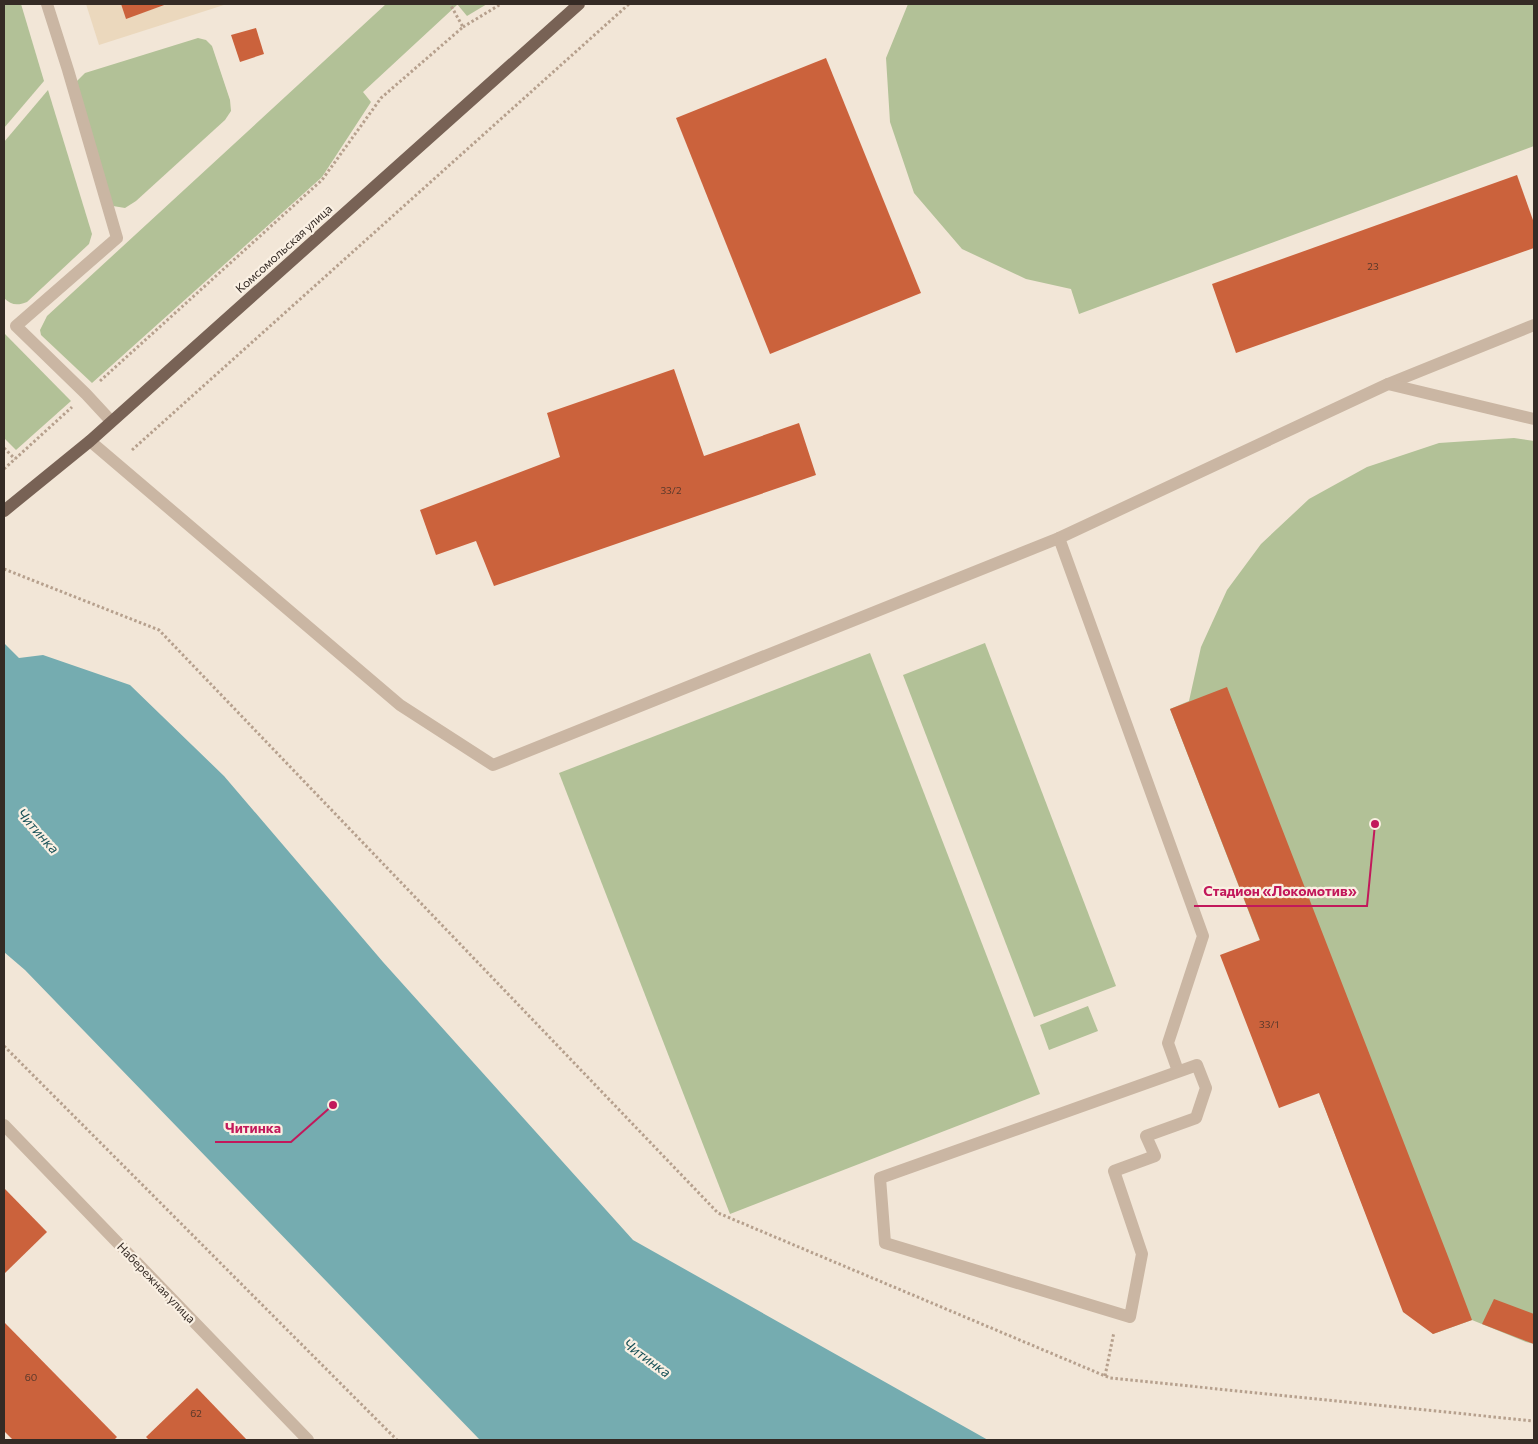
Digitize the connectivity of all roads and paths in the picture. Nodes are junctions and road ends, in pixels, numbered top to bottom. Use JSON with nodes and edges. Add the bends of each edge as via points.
{"nodes":[{"id":1,"x":47,"y":4,"type":"edge"},
{"id":2,"x":450,"y":4,"type":"edge"},
{"id":3,"x":501,"y":4,"type":"edge"},
{"id":4,"x":579,"y":4,"type":"edge"},
{"id":5,"x":629,"y":4,"type":"edge"},
{"id":6,"x":463,"y":27,"type":"junction"},
{"id":7,"x":1534,"y":324,"type":"edge"},
{"id":8,"x":1388,"y":384,"type":"junction"},
{"id":9,"x":86,"y":394,"type":"junction"},
{"id":10,"x":1534,"y":418,"type":"edge"},
{"id":11,"x":111,"y":421,"type":"junction"},
{"id":12,"x":90,"y":441,"type":"junction"},
{"id":13,"x":4,"y":448,"type":"edge"},
{"id":14,"x":14,"y":459,"type":"junction"},
{"id":15,"x":117,"y":464,"type":"junction"},
{"id":16,"x":4,"y":469,"type":"edge"},
{"id":17,"x":4,"y":511,"type":"edge"},
{"id":18,"x":1059,"y":538,"type":"junction"},
{"id":19,"x":4,"y":568,"type":"edge"},
{"id":20,"x":4,"y":1046,"type":"edge"},
{"id":21,"x":1178,"y":1071,"type":"junction"},
{"id":22,"x":4,"y":1125,"type":"edge"},
{"id":23,"x":1118,"y":1314,"type":"junction"},
{"id":24,"x":1105,"y":1376,"type":"junction"},
{"id":25,"x":1534,"y":1421,"type":"edge"},
{"id":26,"x":308,"y":1440,"type":"edge"},
{"id":27,"x":397,"y":1440,"type":"edge"}],
"edges":[{"from":1,"to":9,"type":"street","via":[[117,238],[16,326]]},
{"from":2,"to":6,"type":"path"},
{"from":3,"to":6,"type":"path"},
{"from":4,"to":11,"type":"main road","name":"Комсомольская улица"},
{"from":5,"to":15,"type":"path"},
{"from":6,"to":9,"type":"path","via":[[381,98],[322,180]]},
{"from":7,"to":8,"type":"street"},
{"from":8,"to":10,"type":"street"},
{"from":8,"to":18,"type":"street"},
{"from":9,"to":11,"type":"street"},
{"from":9,"to":14,"type":"path"},
{"from":11,"to":12,"type":"main road","name":"Комсомольская улица"},
{"from":12,"to":15,"type":"street"},
{"from":12,"to":17,"type":"main road","name":"Комсомольская улица"},
{"from":13,"to":14,"type":"path"},
{"from":14,"to":16,"type":"path"},
{"from":15,"to":18,"type":"street","via":[[400,705],[493,765]]},
{"from":18,"to":21,"type":"street","via":[[1204,936],[1168,1043]]},
{"from":19,"to":24,"type":"path","via":[[159,630],[718,1214]]},
{"from":20,"to":27,"type":"path"},
{"from":21,"to":23,"type":"street","via":[[1197,1065],[1206,1088],[1196,1118],[1146,1136],[1154,1156],[1114,1171],[1142,1254],[1130,1318]]},
{"from":21,"to":23,"type":"street","via":[[880,1178],[885,1243]]},
{"from":22,"to":26,"type":"street","name":"Набережная улица"},
{"from":23,"to":24,"type":"path"},
{"from":24,"to":25,"type":"path"}]}
